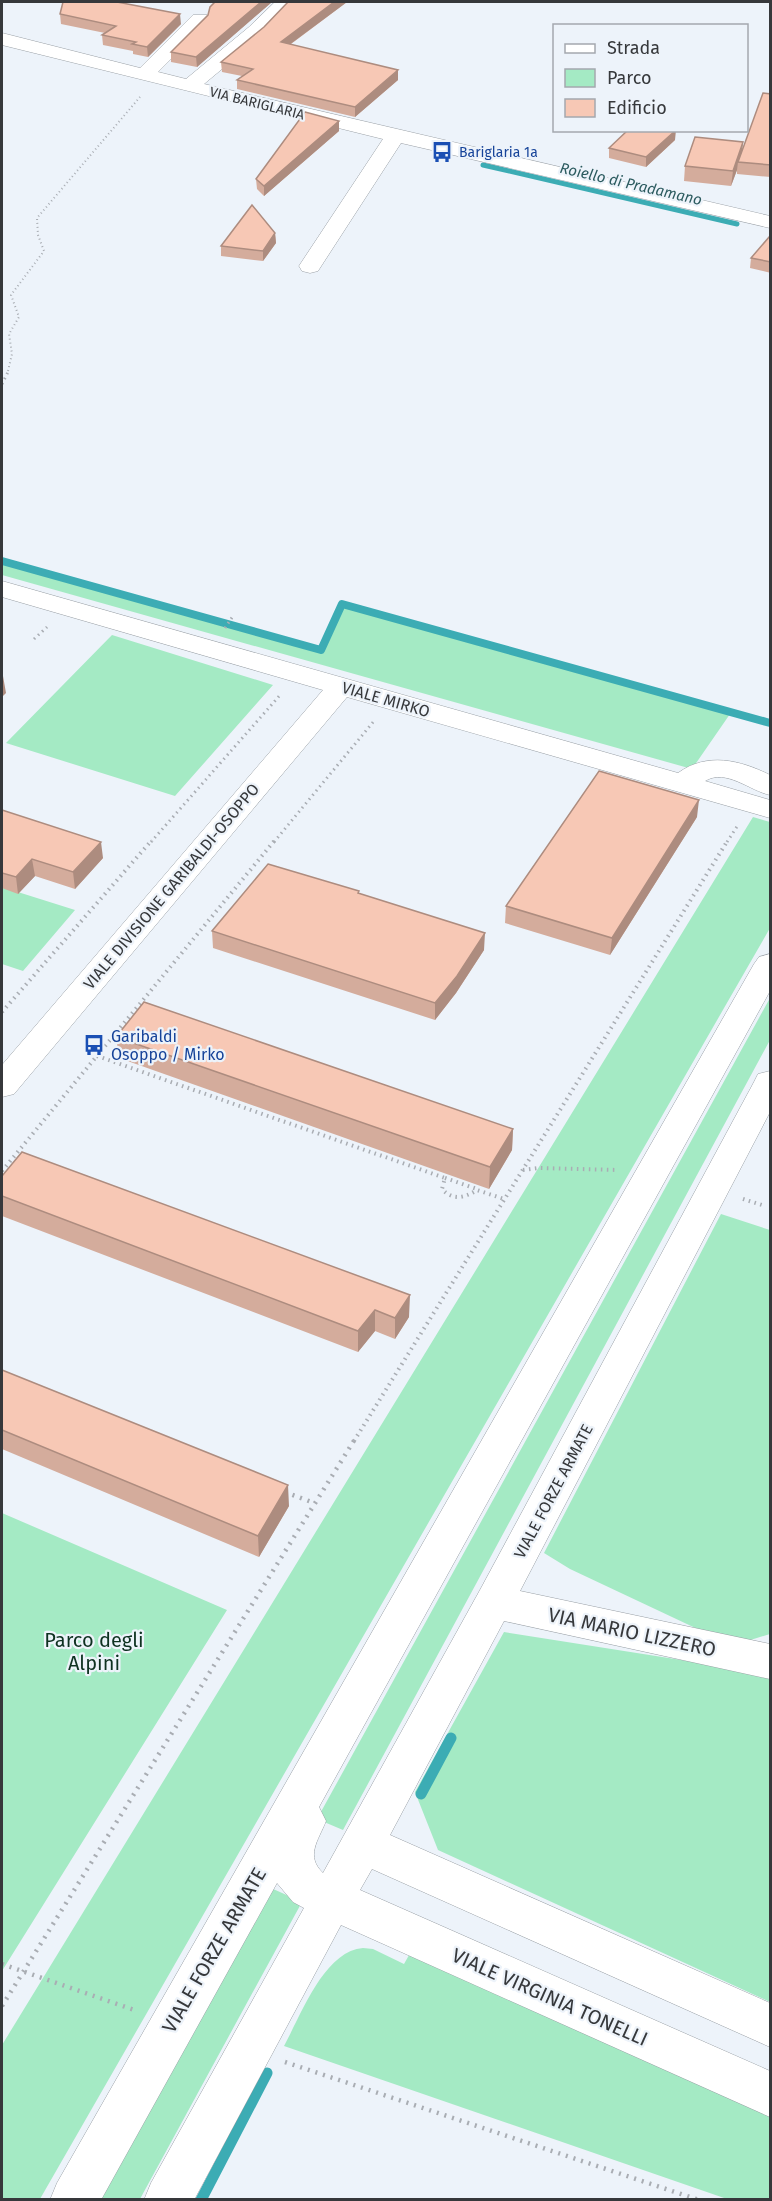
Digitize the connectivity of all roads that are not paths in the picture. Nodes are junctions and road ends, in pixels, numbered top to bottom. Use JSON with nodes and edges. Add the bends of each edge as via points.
{"nodes":[{"id":1,"x":285,"y":2,"type":"edge"},
{"id":2,"x":200,"y":19,"type":"edge"},
{"id":3,"x":2,"y":39,"type":"edge"},
{"id":4,"x":150,"y":76,"type":"junction"},
{"id":5,"x":190,"y":86,"type":"junction"},
{"id":6,"x":395,"y":136,"type":"junction"},
{"id":7,"x":771,"y":222,"type":"edge"},
{"id":8,"x":310,"y":266,"type":"dead end"},
{"id":9,"x":2,"y":589,"type":"edge"},
{"id":10,"x":341,"y":686,"type":"junction"},
{"id":11,"x":682,"y":784,"type":"junction"},
{"id":12,"x":771,"y":786,"type":"edge"},
{"id":13,"x":757,"y":812,"type":"edge"},
{"id":14,"x":771,"y":964,"type":"edge"},
{"id":15,"x":771,"y":1082,"type":"edge"},
{"id":16,"x":2,"y":1086,"type":"edge"},
{"id":17,"x":494,"y":1602,"type":"junction"},
{"id":18,"x":771,"y":1662,"type":"edge"},
{"id":19,"x":356,"y":1702,"type":"junction"},
{"id":20,"x":361,"y":1843,"type":"junction"},
{"id":21,"x":331,"y":1899,"type":"junction"},
{"id":22,"x":771,"y":2025,"type":"edge"},
{"id":23,"x":771,"y":2094,"type":"edge"},
{"id":24,"x":74,"y":2199,"type":"edge"},
{"id":25,"x":168,"y":2199,"type":"edge"}],
"edges":[{"from":1,"to":5,"type":"street","name":"VIA BARIGLARIA"},
{"from":2,"to":4,"type":"street"},
{"from":3,"to":4,"type":"street","name":"VIA BARIGLARIA"},
{"from":4,"to":5,"type":"street","name":"VIA BARIGLARIA"},
{"from":5,"to":6,"type":"street","name":"VIA BARIGLARIA"},
{"from":6,"to":7,"type":"street","name":"VIA BARIGLARIA"},
{"from":6,"to":8,"type":"street"},
{"from":9,"to":10,"type":"street","name":"VIALE MIRKO"},
{"from":10,"to":11,"type":"street","name":"VIALE MIRKO"},
{"from":10,"to":16,"type":"street","name":"VIALE DIVISIONE GARIBALDI-OSOPPO"},
{"from":11,"to":12,"type":"street","via":[[713,768]]},
{"from":11,"to":13,"type":"street","name":"VIALE MIRKO"},
{"from":14,"to":19,"type":"street","name":"VIALE FORZE ARMATE"},
{"from":15,"to":17,"type":"street","name":"VIALE FORZE ARMATE"},
{"from":17,"to":18,"type":"street","name":"VIA MARIO LIZZERO"},
{"from":17,"to":20,"type":"street","name":"VIALE FORZE ARMATE"},
{"from":19,"to":21,"type":"street","name":"VIALE FORZE ARMATE","via":[[349,1742],[299,1831],[291,1855],[300,1882]]},
{"from":19,"to":24,"type":"street","name":"VIALE FORZE ARMATE"},
{"from":20,"to":21,"type":"street","name":"VIALE FORZE ARMATE"},
{"from":20,"to":22,"type":"street"},
{"from":21,"to":23,"type":"street","name":"VIALE VIRGINIA TONELLI"},
{"from":21,"to":25,"type":"street","name":"VIALE FORZE ARMATE"}]}
